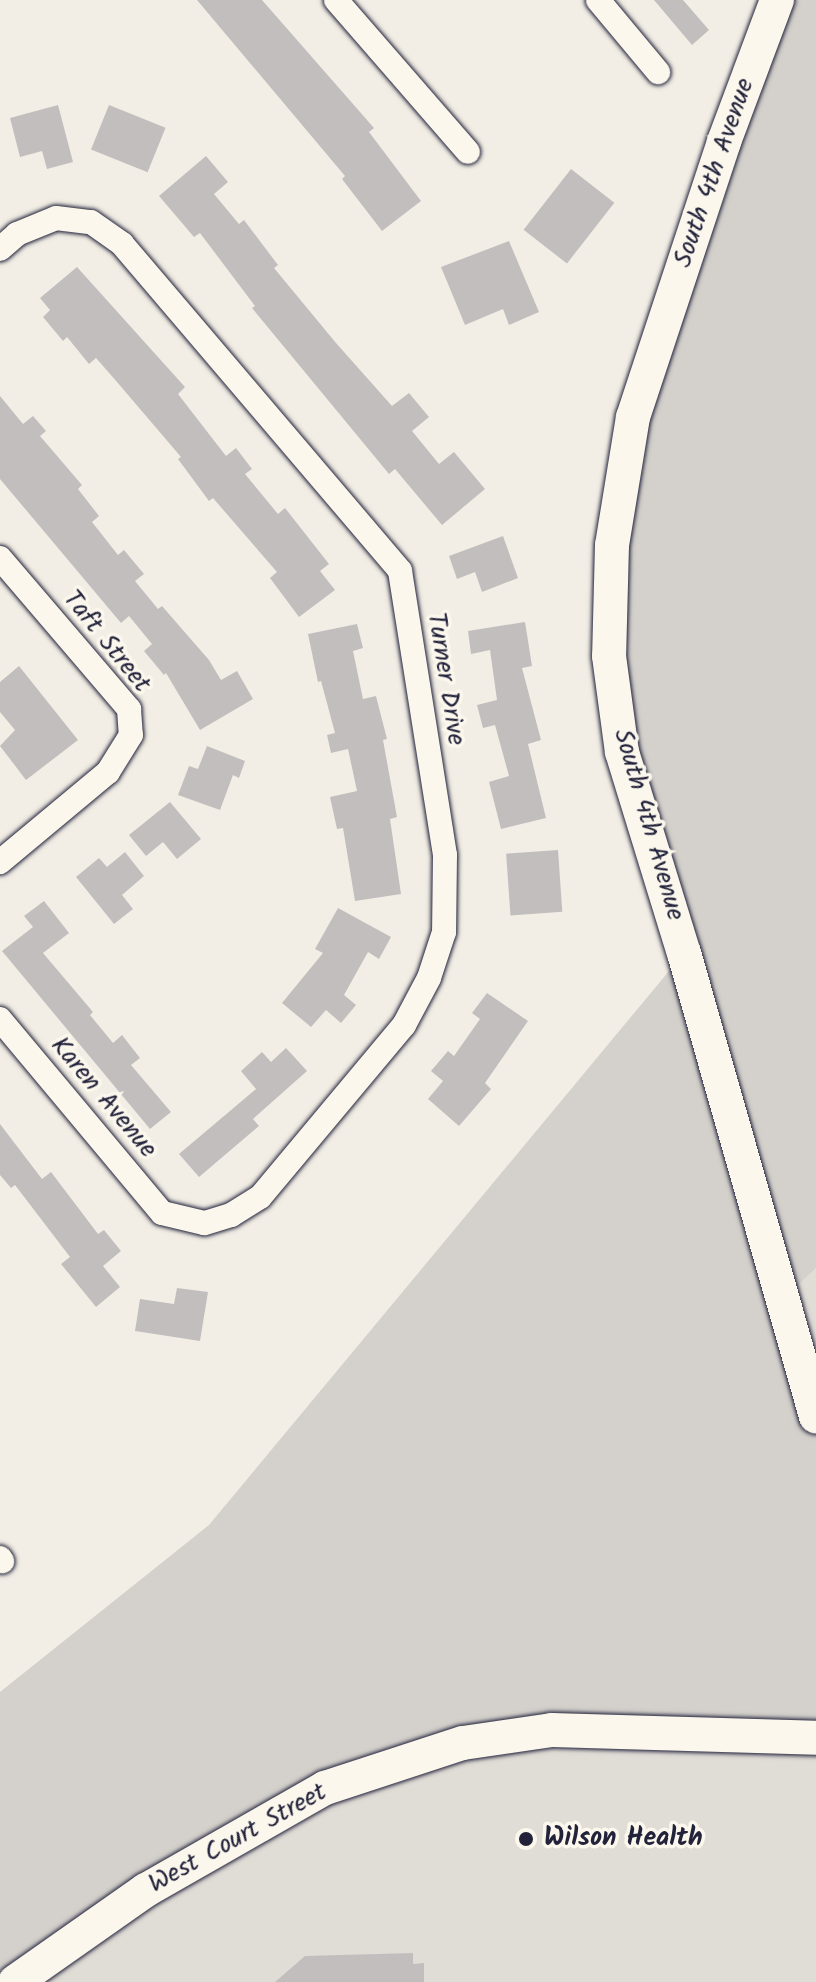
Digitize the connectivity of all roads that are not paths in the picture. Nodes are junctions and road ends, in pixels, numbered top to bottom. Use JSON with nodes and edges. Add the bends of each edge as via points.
{"nodes":[{"id":1,"x":336,"y":0,"type":"edge"},
{"id":2,"x":598,"y":0,"type":"edge"},
{"id":3,"x":777,"y":0,"type":"edge"},
{"id":4,"x":658,"y":72,"type":"dead end"},
{"id":5,"x":468,"y":152,"type":"dead end"},
{"id":6,"x":0,"y":249,"type":"edge"},
{"id":7,"x":0,"y":558,"type":"edge"},
{"id":8,"x":0,"y":862,"type":"edge"},
{"id":9,"x":0,"y":1019,"type":"edge"},
{"id":10,"x":162,"y":1213,"type":"joint"},
{"id":11,"x":816,"y":1417,"type":"edge"},
{"id":12,"x":816,"y":1738,"type":"edge"},
{"id":13,"x":15,"y":1982,"type":"edge"}],
"edges":[{"from":1,"to":5,"type":"street"},
{"from":2,"to":4,"type":"street"},
{"from":3,"to":11,"type":"street","name":"South 4th Avenue","via":[[633,417],[612,545],[609,656],[622,752]]},
{"from":6,"to":10,"type":"street","name":"Turner Drive","via":[[17,234],[56,218],[91,222],[122,244],[400,571],[445,855],[444,932],[429,978],[404,1025],[260,1197],[231,1215],[204,1223]]},
{"from":7,"to":8,"type":"street","name":"Taft Street","via":[[129,709],[131,735],[108,772]]},
{"from":9,"to":10,"type":"street","name":"Karen Avenue"},
{"from":12,"to":13,"type":"street","name":"West Court Street","via":[[552,1730],[463,1743],[325,1788],[146,1890]]}]}
